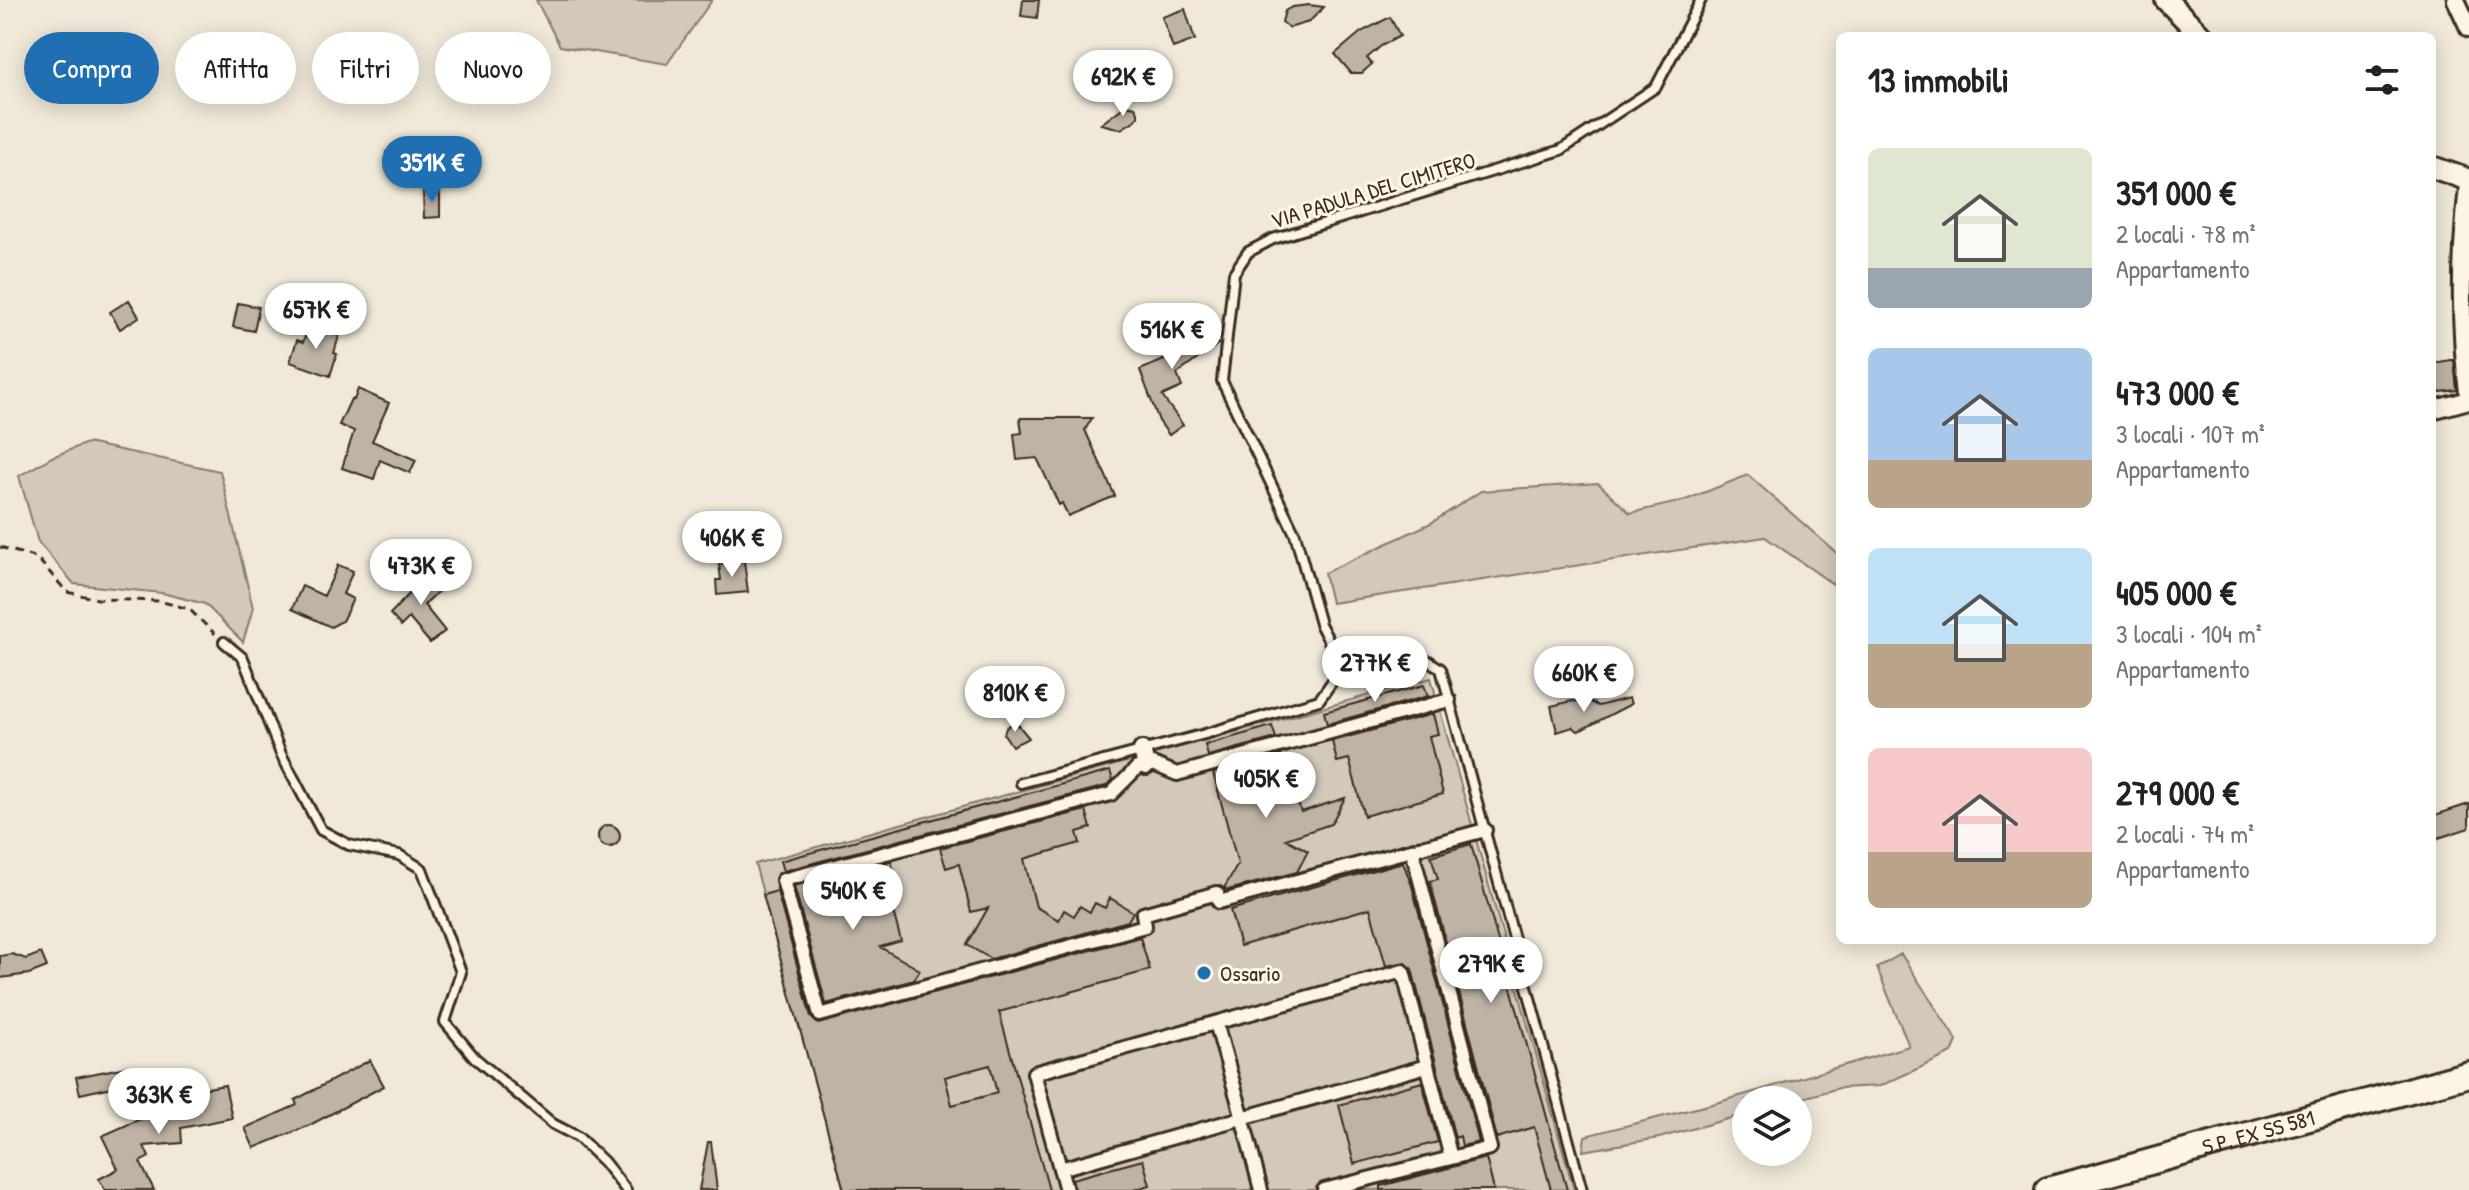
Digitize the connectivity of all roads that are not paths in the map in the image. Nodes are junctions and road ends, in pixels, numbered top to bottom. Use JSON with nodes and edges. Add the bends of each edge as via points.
{"nodes":[{"id":1,"x":1701,"y":0,"type":"edge"},
{"id":2,"x":2166,"y":0,"type":"edge"},
{"id":3,"x":2456,"y":0,"type":"edge"},
{"id":4,"x":2469,"y":28,"type":"edge"},
{"id":5,"x":2198,"y":32,"type":"edge"},
{"id":6,"x":2436,"y":168,"type":"edge"},
{"id":7,"x":2469,"y":180,"type":"edge"},
{"id":8,"x":2436,"y":409,"type":"edge"},
{"id":9,"x":224,"y":642,"type":"road end"},
{"id":10,"x":1349,"y":658,"type":"junction"},
{"id":11,"x":1449,"y":700,"type":"junction"},
{"id":12,"x":1144,"y":758,"type":"junction"},
{"id":13,"x":1021,"y":783,"type":"dead end"},
{"id":14,"x":1485,"y":830,"type":"junction"},
{"id":15,"x":1412,"y":850,"type":"junction"},
{"id":16,"x":1216,"y":1023,"type":"junction"},
{"id":17,"x":1427,"y":1066,"type":"junction"},
{"id":18,"x":2469,"y":1074,"type":"edge"},
{"id":19,"x":1244,"y":1121,"type":"junction"},
{"id":20,"x":1451,"y":1158,"type":"junction"},
{"id":21,"x":1060,"y":1169,"type":"junction"},
{"id":22,"x":626,"y":1190,"type":"edge"},
{"id":23,"x":1066,"y":1190,"type":"edge"},
{"id":24,"x":1261,"y":1190,"type":"edge"},
{"id":25,"x":1324,"y":1190,"type":"edge"},
{"id":26,"x":1582,"y":1190,"type":"edge"},
{"id":27,"x":2048,"y":1190,"type":"edge"}],
"edges":[{"from":1,"to":10,"type":"lane","name":"VIA PADULA DEL CIMITERO","via":[[1656,87],[1561,150],[1273,239],[1248,252],[1234,273],[1222,381],[1295,534],[1320,624],[1338,658]]},
{"from":2,"to":5,"type":"street"},
{"from":3,"to":4,"type":"street"},
{"from":6,"to":7,"type":"street"},
{"from":7,"to":8,"type":"street","via":[[2462,347],[2469,400]]},
{"from":9,"to":22,"type":"lane","via":[[243,658],[281,754],[321,830],[349,845],[399,855],[422,869],[461,972],[445,1022],[475,1058],[553,1124],[578,1137]]},
{"from":10,"to":11,"type":"lane","via":[[1429,661],[1441,669]]},
{"from":10,"to":12,"type":"lane","via":[[1319,700]]},
{"from":11,"to":12,"type":"street","via":[[1177,774]]},
{"from":11,"to":14,"type":"lane"},
{"from":12,"to":13,"type":"lane"},
{"from":12,"to":15,"type":"street","via":[[1111,794],[783,880],[820,1015],[1145,926],[1143,914],[1217,893],[1219,902]]},
{"from":14,"to":15,"type":"street"},
{"from":14,"to":26,"type":"lane"},
{"from":15,"to":20,"type":"street","via":[[1490,1148]]},
{"from":16,"to":17,"type":"street","via":[[1403,971]]},
{"from":16,"to":19,"type":"street"},
{"from":16,"to":21,"type":"street","via":[[1034,1073]]},
{"from":17,"to":19,"type":"street"},
{"from":17,"to":20,"type":"street"},
{"from":18,"to":27,"type":"main road","name":"S.P. EX SS 581"},
{"from":19,"to":21,"type":"street"},
{"from":19,"to":24,"type":"street"},
{"from":20,"to":25,"type":"street"},
{"from":21,"to":23,"type":"street"}]}
